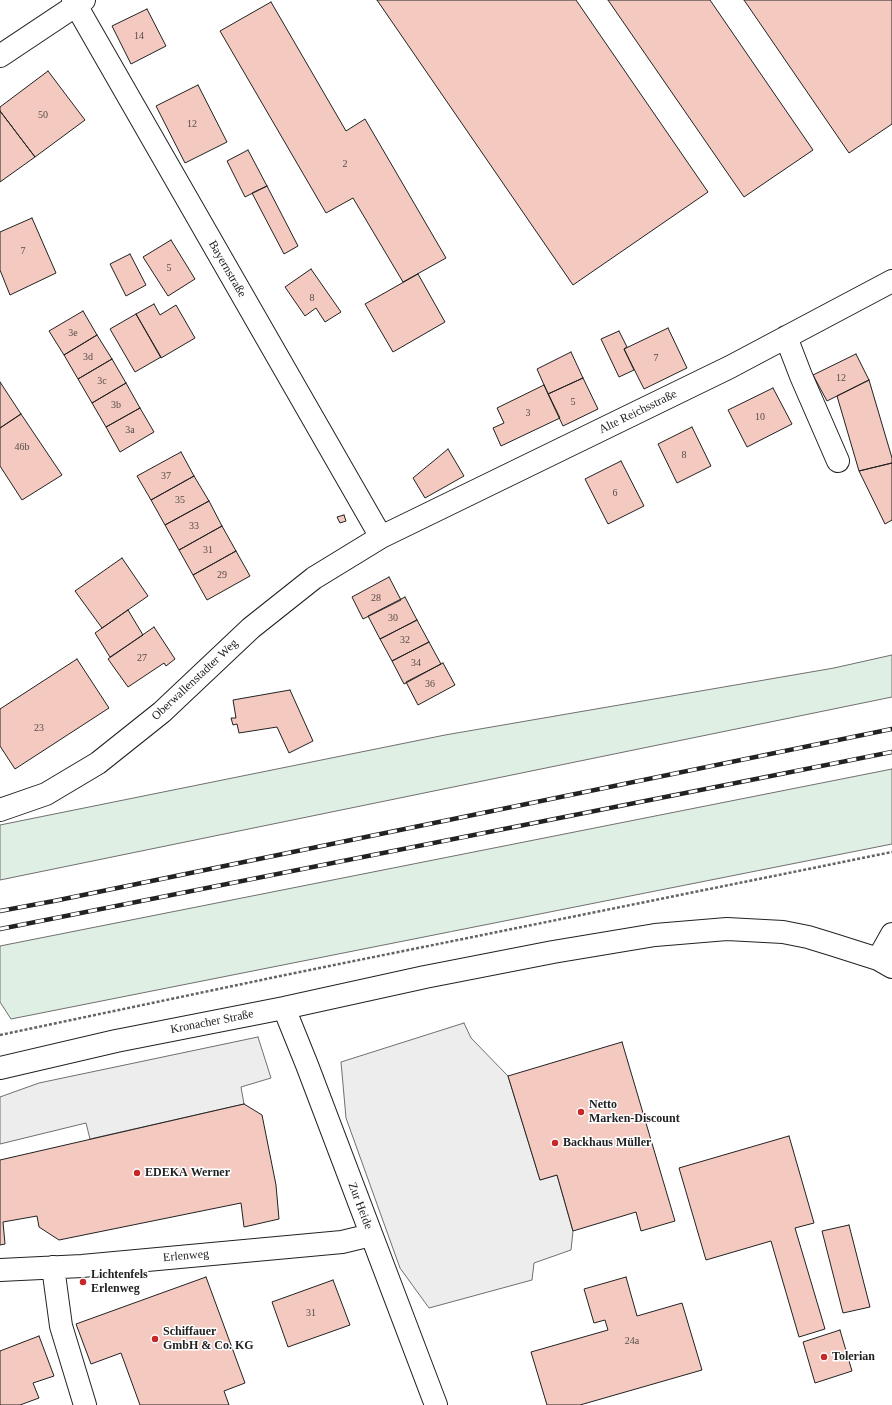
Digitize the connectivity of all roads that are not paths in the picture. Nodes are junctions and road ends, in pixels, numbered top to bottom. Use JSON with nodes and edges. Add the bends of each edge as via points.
{"nodes":[{"id":1,"x":77,"y":2,"type":"edge"},
{"id":2,"x":0,"y":56,"type":"edge"},
{"id":3,"x":892,"y":281,"type":"edge"},
{"id":4,"x":786,"y":337,"type":"junction"},
{"id":5,"x":838,"y":461,"type":"dead end"},
{"id":6,"x":381,"y":537,"type":"junction"},
{"id":7,"x":0,"y":810,"type":"edge"},
{"id":8,"x":892,"y":934,"type":"edge"},
{"id":9,"x":885,"y":963,"type":"edge"},
{"id":10,"x":284,"y":1008,"type":"junction"},
{"id":11,"x":0,"y":1068,"type":"edge"},
{"id":12,"x":371,"y":1235,"type":"junction"},
{"id":13,"x":53,"y":1267,"type":"junction"},
{"id":14,"x":0,"y":1270,"type":"edge"},
{"id":15,"x":85,"y":1405,"type":"edge"},
{"id":16,"x":436,"y":1405,"type":"edge"}],
"edges":[{"from":1,"to":2,"type":"street"},
{"from":1,"to":6,"type":"street","name":"Bayernstraße"},
{"from":3,"to":4,"type":"street","name":"Alte Reichsstraße"},
{"from":4,"to":5,"type":"street"},
{"from":4,"to":6,"type":"street","name":"Alte Reichsstraße","via":[[730,367]]},
{"from":6,"to":7,"type":"street","name":"Oberwallenstadter Weg","via":[[314,578],[251,628],[162,712],[98,763],[46,794]]},
{"from":8,"to":9,"type":"street"},
{"from":9,"to":10,"type":"street","name":"Kronacher Straße","via":[[808,937],[783,932],[727,929],[655,935],[553,952]]},
{"from":10,"to":11,"type":"street","name":"Kronacher Straße","via":[[116,1041]]},
{"from":10,"to":12,"type":"street","name":"Zur Heide"},
{"from":12,"to":13,"type":"street","name":"Erlenweg","via":[[342,1242]]},
{"from":12,"to":16,"type":"street","name":"Zur Heide"},
{"from":13,"to":14,"type":"street","name":"Erlenweg"},
{"from":13,"to":15,"type":"street","via":[[61,1326]]}]}
